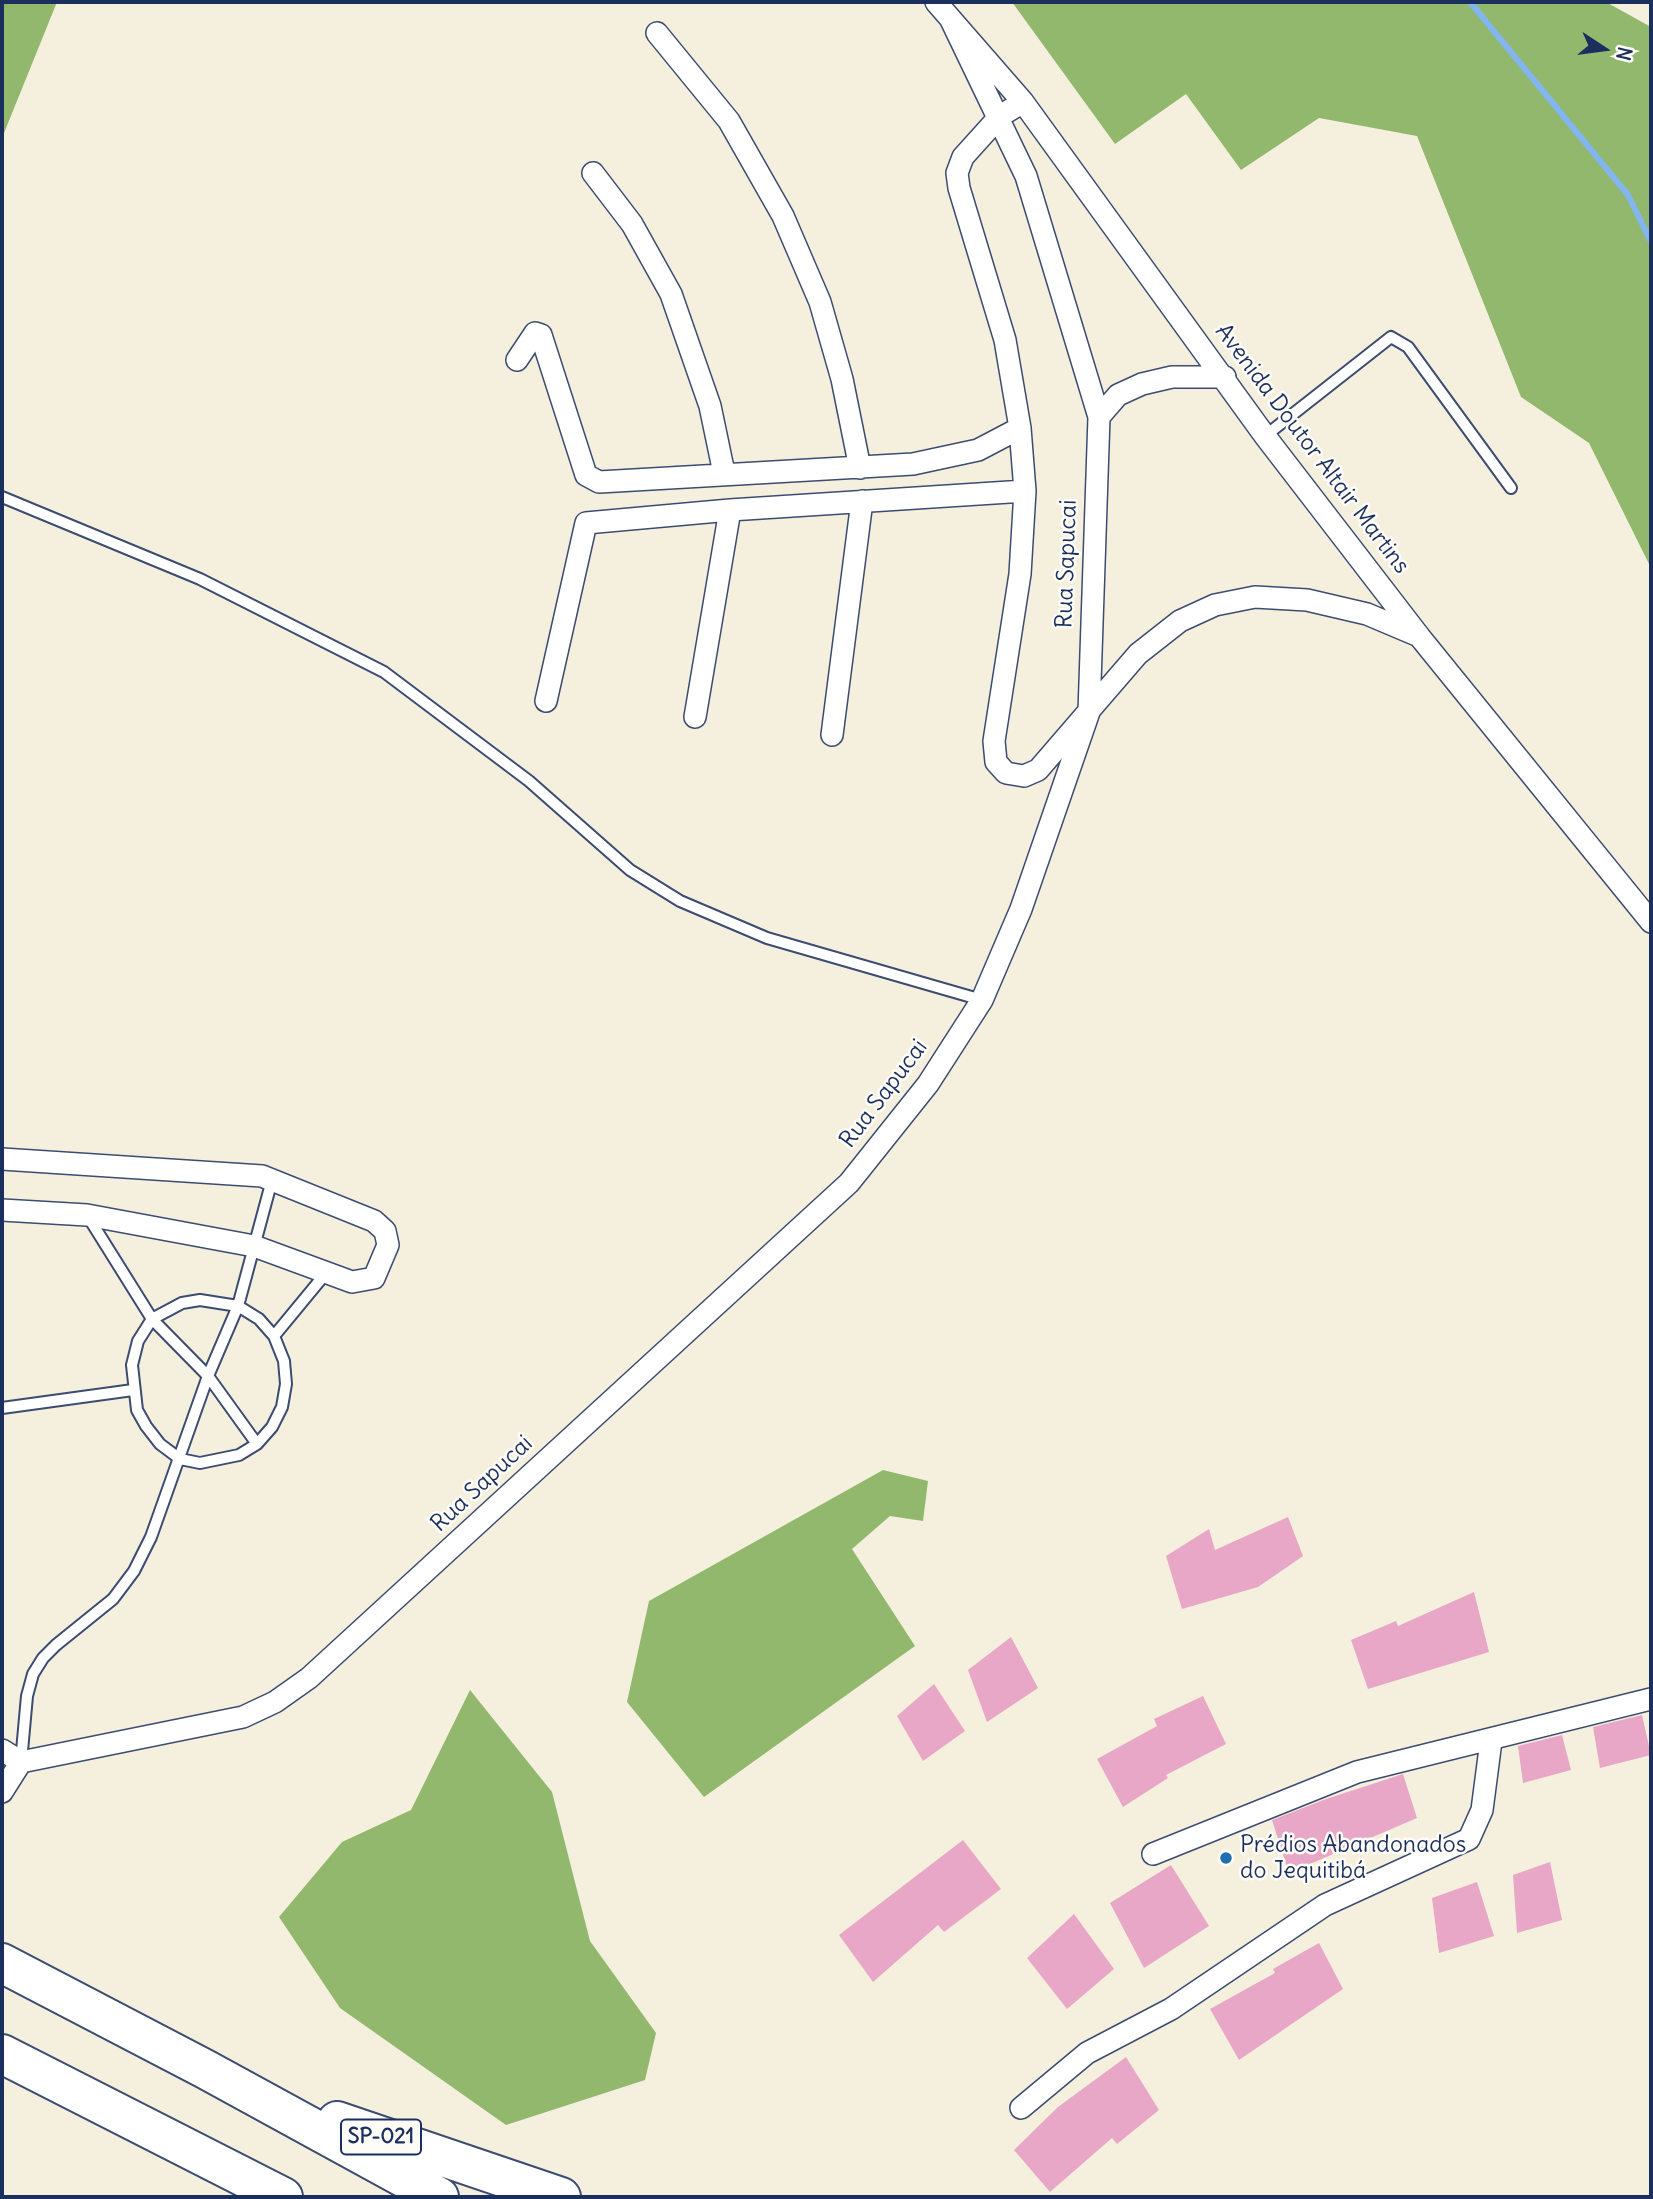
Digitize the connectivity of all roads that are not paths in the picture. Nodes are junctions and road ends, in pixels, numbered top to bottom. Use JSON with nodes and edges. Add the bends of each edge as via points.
{"nodes":[{"id":1,"x":943,"y":10,"type":"edge"},
{"id":2,"x":657,"y":33,"type":"dead end"},
{"id":3,"x":1023,"y":102,"type":"junction"},
{"id":4,"x":1000,"y":116,"type":"junction"},
{"id":5,"x":593,"y":173,"type":"dead end"},
{"id":6,"x":517,"y":360,"type":"dead end"},
{"id":7,"x":1225,"y":377,"type":"junction"},
{"id":8,"x":1099,"y":416,"type":"junction"},
{"id":9,"x":1020,"y":428,"type":"junction"},
{"id":10,"x":1265,"y":436,"type":"junction"},
{"id":11,"x":860,"y":468,"type":"junction"},
{"id":12,"x":724,"y":473,"type":"junction"},
{"id":13,"x":1511,"y":488,"type":"dead end"},
{"id":14,"x":1025,"y":491,"type":"junction"},
{"id":15,"x":2,"y":497,"type":"edge"},
{"id":16,"x":862,"y":501,"type":"junction"},
{"id":17,"x":730,"y":510,"type":"junction"},
{"id":18,"x":1419,"y":636,"type":"junction"},
{"id":19,"x":546,"y":701,"type":"dead end"},
{"id":20,"x":1088,"y":712,"type":"junction"},
{"id":21,"x":695,"y":717,"type":"dead end"},
{"id":22,"x":832,"y":734,"type":"dead end"},
{"id":23,"x":1651,"y":922,"type":"edge"},
{"id":24,"x":982,"y":1000,"type":"junction"},
{"id":25,"x":2,"y":1159,"type":"edge"},
{"id":26,"x":272,"y":1180,"type":"junction"},
{"id":27,"x":2,"y":1210,"type":"edge"},
{"id":28,"x":87,"y":1215,"type":"junction"},
{"id":29,"x":254,"y":1245,"type":"junction"},
{"id":30,"x":326,"y":1273,"type":"junction"},
{"id":31,"x":238,"y":1306,"type":"junction"},
{"id":32,"x":152,"y":1319,"type":"junction"},
{"id":33,"x":274,"y":1336,"type":"junction"},
{"id":34,"x":208,"y":1376,"type":"junction"},
{"id":35,"x":133,"y":1390,"type":"junction"},
{"id":36,"x":2,"y":1408,"type":"edge"},
{"id":37,"x":257,"y":1444,"type":"junction"},
{"id":38,"x":180,"y":1459,"type":"junction"},
{"id":39,"x":1651,"y":1699,"type":"edge"},
{"id":40,"x":1491,"y":1741,"type":"junction"},
{"id":41,"x":2,"y":1750,"type":"edge"},
{"id":42,"x":21,"y":1762,"type":"junction"},
{"id":43,"x":2,"y":1792,"type":"edge"},
{"id":44,"x":1153,"y":1854,"type":"dead end"},
{"id":45,"x":2,"y":1963,"type":"edge"},
{"id":46,"x":2,"y":2054,"type":"edge"},
{"id":47,"x":205,"y":2069,"type":"junction"},
{"id":48,"x":1021,"y":2108,"type":"dead end"},
{"id":49,"x":283,"y":2197,"type":"edge"},
{"id":50,"x":439,"y":2197,"type":"edge"},
{"id":51,"x":561,"y":2197,"type":"edge"}],
"edges":[{"from":1,"to":3,"type":"street","name":"Avenida Doutor Altair Martins"},
{"from":1,"to":4,"type":"street","name":"Rua Sapucai"},
{"from":2,"to":11,"type":"street","via":[[729,121],[783,216],[820,302]]},
{"from":3,"to":4,"type":"street"},
{"from":3,"to":7,"type":"street","name":"Avenida Doutor Altair Martins"},
{"from":4,"to":8,"type":"street","name":"Rua Sapucai","via":[[1026,176]]},
{"from":4,"to":9,"type":"street","via":[[963,158],[957,173],[1004,340]]},
{"from":5,"to":12,"type":"street","via":[[632,224],[671,294],[710,406]]},
{"from":6,"to":12,"type":"street","via":[[535,333],[541,335],[591,480]]},
{"from":7,"to":8,"type":"street","via":[[1171,377],[1142,384],[1118,395]]},
{"from":7,"to":10,"type":"street","name":"Avenida Doutor Altair Martins"},
{"from":8,"to":20,"type":"street","name":"Rua Sapucai"},
{"from":9,"to":11,"type":"street","via":[[965,454]]},
{"from":9,"to":14,"type":"street"},
{"from":10,"to":13,"type":"lane","via":[[1391,337],[1408,347]]},
{"from":10,"to":18,"type":"street","name":"Avenida Doutor Altair Martins"},
{"from":11,"to":12,"type":"street"},
{"from":14,"to":16,"type":"street"},
{"from":14,"to":20,"type":"street","via":[[1020,574],[994,741],[996,762],[1006,773],[1024,776],[1038,770]]},
{"from":15,"to":24,"type":"lane","via":[[200,579],[384,672],[529,781],[631,870],[680,901],[767,938]]},
{"from":16,"to":17,"type":"street"},
{"from":16,"to":22,"type":"street"},
{"from":17,"to":19,"type":"street","via":[[586,523]]},
{"from":17,"to":21,"type":"street"},
{"from":18,"to":20,"type":"street","via":[[1367,614],[1307,600],[1255,597],[1215,605],[1180,621],[1138,654]]},
{"from":18,"to":23,"type":"street","name":"Avenida Doutor Altair Martins"},
{"from":20,"to":24,"type":"street","name":"Rua Sapucai","via":[[1021,909]]},
{"from":24,"to":42,"type":"street","name":"Rua Sapucai","via":[[928,1084],[849,1183],[309,1678],[243,1717]]},
{"from":25,"to":26,"type":"street","via":[[241,1173]]},
{"from":26,"to":29,"type":"lane"},
{"from":26,"to":30,"type":"street","via":[[374,1221],[385,1231],[388,1245],[374,1278],[361,1283]]},
{"from":27,"to":28,"type":"street"},
{"from":28,"to":29,"type":"street"},
{"from":28,"to":32,"type":"lane"},
{"from":29,"to":30,"type":"street"},
{"from":29,"to":31,"type":"lane"},
{"from":30,"to":33,"type":"lane"},
{"from":31,"to":32,"type":"lane","via":[[200,1300],[181,1303]]},
{"from":31,"to":33,"type":"lane"},
{"from":31,"to":34,"type":"lane"},
{"from":32,"to":34,"type":"lane"},
{"from":32,"to":35,"type":"lane","via":[[138,1341],[132,1365]]},
{"from":33,"to":37,"type":"lane","via":[[284,1361],[286,1384],[272,1427]]},
{"from":34,"to":37,"type":"lane"},
{"from":34,"to":38,"type":"lane"},
{"from":35,"to":36,"type":"lane"},
{"from":35,"to":38,"type":"lane","via":[[146,1426]]},
{"from":37,"to":38,"type":"lane","via":[[220,1461]]},
{"from":38,"to":42,"type":"lane","via":[[134,1571],[113,1599],[56,1645],[33,1674]]},
{"from":39,"to":40,"type":"street"},
{"from":40,"to":44,"type":"street","via":[[1357,1772]]},
{"from":40,"to":48,"type":"street","via":[[1482,1810],[1469,1839],[1325,1905],[1171,2010],[1087,2053]]},
{"from":41,"to":42,"type":"street"},
{"from":42,"to":43,"type":"street"},
{"from":45,"to":47,"type":"highway","number":"SP-021"},
{"from":46,"to":49,"type":"highway"},
{"from":47,"to":50,"type":"highway","number":"SP-021"},
{"from":47,"to":51,"type":"highway","number":"SP-021","via":[[367,2133]]}]}
